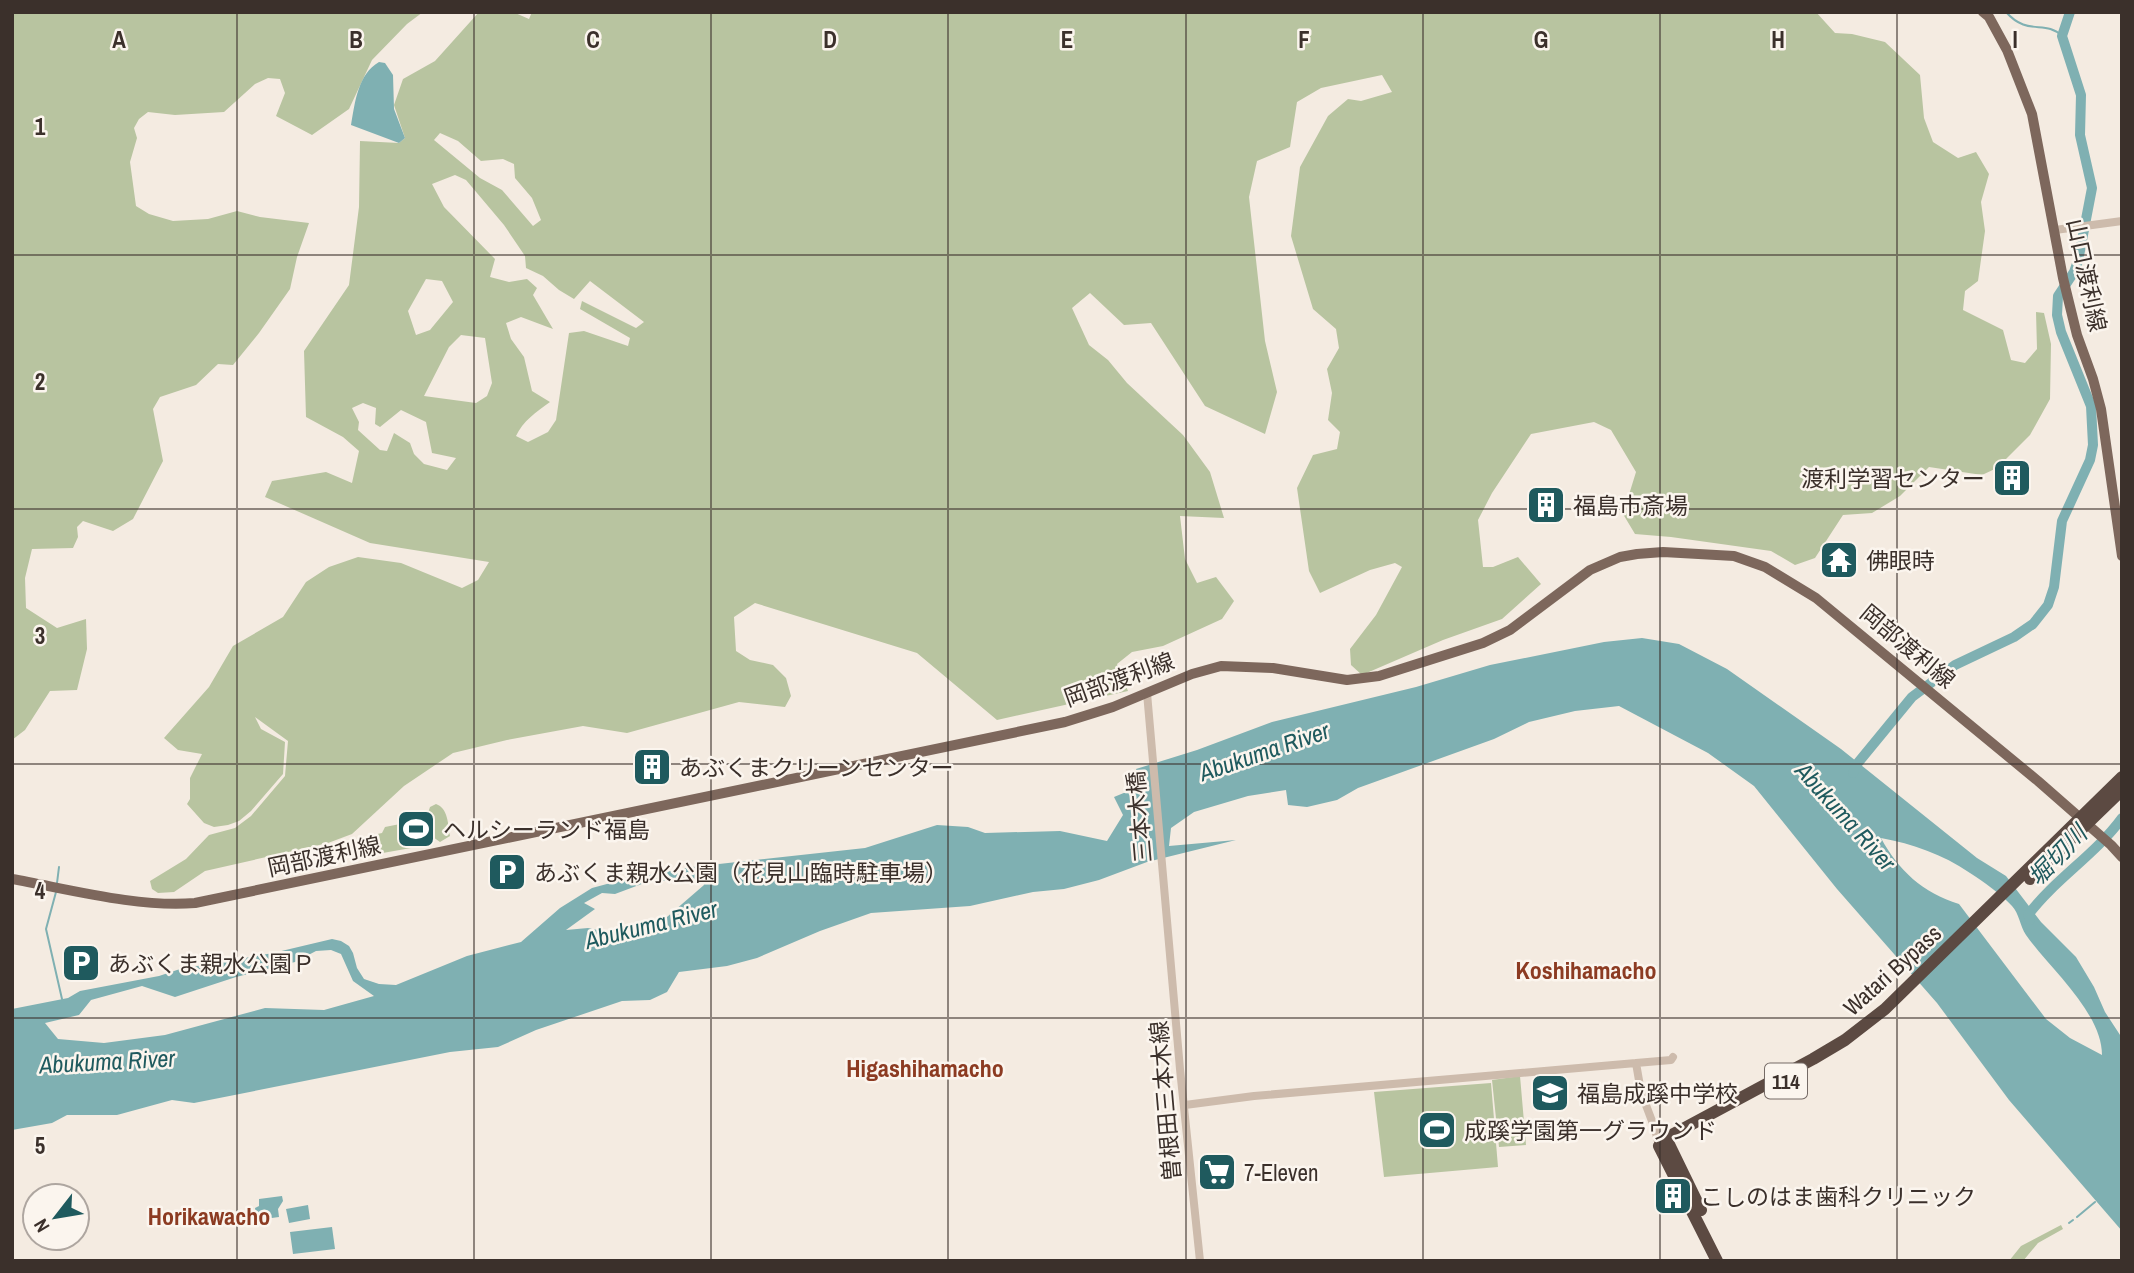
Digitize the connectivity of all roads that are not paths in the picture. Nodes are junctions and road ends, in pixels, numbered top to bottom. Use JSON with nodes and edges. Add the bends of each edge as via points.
{"nodes":[{"id":1,"x":1983,"y":12,"type":"edge"},
{"id":2,"x":2122,"y":220,"type":"edge"},
{"id":3,"x":2055,"y":230,"type":"junction"},
{"id":4,"x":2122,"y":556,"type":"edge"},
{"id":5,"x":1147,"y":693,"type":"junction"},
{"id":6,"x":2122,"y":777,"type":"edge"},
{"id":7,"x":2122,"y":790,"type":"edge"},
{"id":8,"x":2084,"y":820,"type":"junction"},
{"id":9,"x":2122,"y":857,"type":"edge"},
{"id":10,"x":12,"y":879,"type":"edge"},
{"id":11,"x":1169,"y":938,"type":"joint"},
{"id":12,"x":1673,"y":1057,"type":"dead end"},
{"id":13,"x":1636,"y":1063,"type":"junction"},
{"id":14,"x":1185,"y":1104,"type":"junction"},
{"id":15,"x":1662,"y":1140,"type":"junction"},
{"id":16,"x":1200,"y":1261,"type":"edge"},
{"id":17,"x":1717,"y":1261,"type":"edge"},
{"id":18,"x":1726,"y":1261,"type":"edge"}],
"edges":[{"from":1,"to":3,"type":"main road","name":"山口渡利線","via":[[2007,50],[2032,114]]},
{"from":2,"to":3,"type":"street"},
{"from":3,"to":4,"type":"main road","name":"山口渡利線","via":[[2066,290],[2101,409]]},
{"from":5,"to":8,"type":"main road","name":"岡部渡利線","via":[[1192,674],[1230,666],[1347,680],[1379,676],[1510,630],[1567,585],[1620,557],[1663,552],[1734,556],[1765,567],[1816,598]]},
{"from":5,"to":10,"type":"main road","name":"岡部渡利線","via":[[1055,725],[195,903],[116,898]]},
{"from":5,"to":11,"type":"street","name":"三本木橋"},
{"from":6,"to":8,"type":"highway","name":"Watari Bypass","number":"114"},
{"from":7,"to":8,"type":"highway","name":"Watari Bypass","number":"114"},
{"from":8,"to":9,"type":"main road","name":"岡部渡利線"},
{"from":8,"to":15,"type":"highway","name":"Watari Bypass","number":"114","via":[[1894,1006],[1828,1050]]},
{"from":11,"to":14,"type":"street","name":"曽根田三本木線"},
{"from":12,"to":13,"type":"street"},
{"from":13,"to":14,"type":"street"},
{"from":13,"to":15,"type":"street","via":[[1641,1092]]},
{"from":14,"to":16,"type":"street","name":"曽根田三本木線"},
{"from":15,"to":17,"type":"highway"},
{"from":15,"to":18,"type":"highway"}]}
